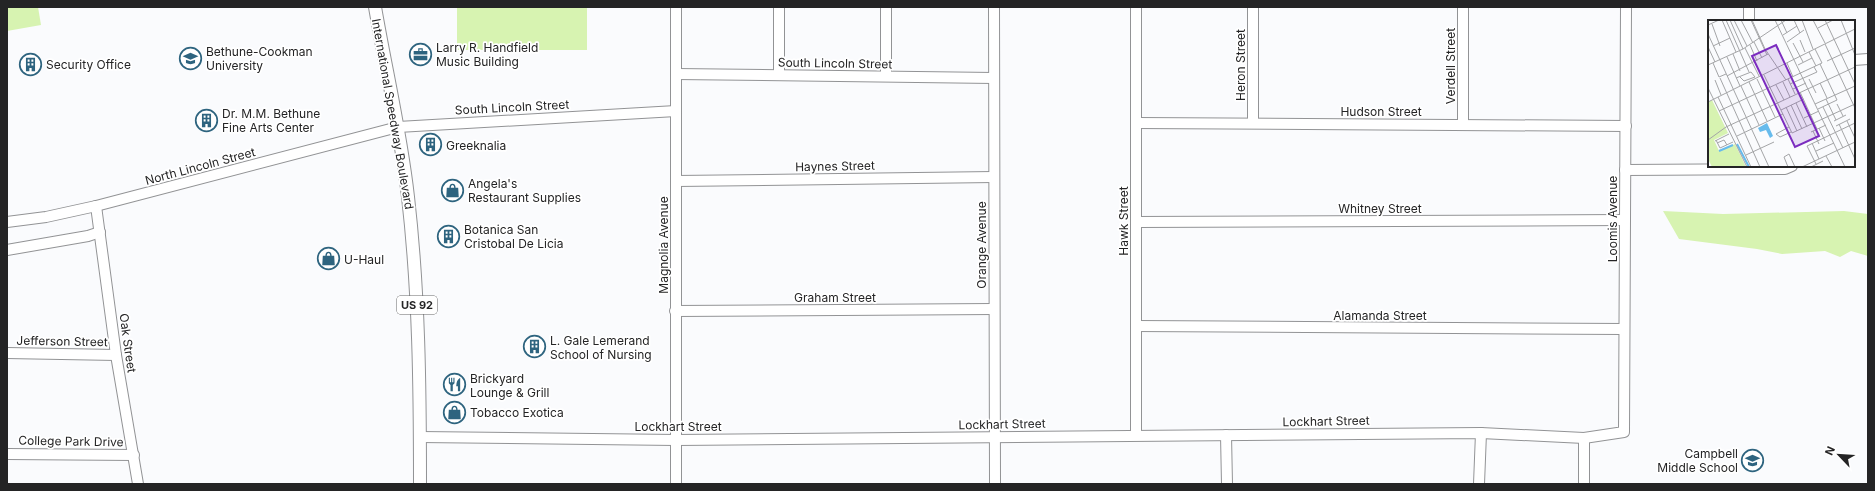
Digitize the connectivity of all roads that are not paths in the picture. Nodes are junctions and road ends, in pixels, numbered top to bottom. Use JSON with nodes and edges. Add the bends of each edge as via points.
{"nodes":[{"id":1,"x":375,"y":7,"type":"edge"},
{"id":2,"x":676,"y":7,"type":"edge"},
{"id":3,"x":779,"y":7,"type":"edge"},
{"id":4,"x":886,"y":7,"type":"edge"},
{"id":5,"x":994,"y":7,"type":"edge"},
{"id":6,"x":1136,"y":7,"type":"edge"},
{"id":7,"x":1252,"y":7,"type":"edge"},
{"id":8,"x":1463,"y":7,"type":"edge"},
{"id":9,"x":1626,"y":7,"type":"edge"},
{"id":10,"x":1749,"y":7,"type":"edge"},
{"id":11,"x":1749,"y":20,"type":"edge"},
{"id":12,"x":1855,"y":60,"type":"edge"},
{"id":13,"x":1868,"y":60,"type":"edge"},
{"id":14,"x":676,"y":74,"type":"junction"},
{"id":15,"x":779,"y":75,"type":"junction"},
{"id":16,"x":886,"y":76,"type":"junction"},
{"id":17,"x":994,"y":78,"type":"junction"},
{"id":18,"x":676,"y":111,"type":"junction"},
{"id":19,"x":1137,"y":123,"type":"junction"},
{"id":20,"x":1253,"y":123,"type":"junction"},
{"id":21,"x":1463,"y":124,"type":"junction"},
{"id":22,"x":1626,"y":126,"type":"junction"},
{"id":23,"x":398,"y":127,"type":"junction"},
{"id":24,"x":1790,"y":167,"type":"edge"},
{"id":25,"x":1625,"y":170,"type":"junction"},
{"id":26,"x":994,"y":177,"type":"junction"},
{"id":27,"x":676,"y":181,"type":"junction"},
{"id":28,"x":96,"y":206,"type":"junction"},
{"id":29,"x":1625,"y":220,"type":"junction"},
{"id":30,"x":7,"y":222,"type":"edge"},
{"id":31,"x":1136,"y":222,"type":"junction"},
{"id":32,"x":100,"y":232,"type":"junction"},
{"id":33,"x":7,"y":250,"type":"edge"},
{"id":34,"x":994,"y":309,"type":"junction"},
{"id":35,"x":675,"y":311,"type":"junction"},
{"id":36,"x":1136,"y":326,"type":"junction"},
{"id":37,"x":1624,"y":329,"type":"junction"},
{"id":38,"x":7,"y":353,"type":"edge"},
{"id":39,"x":116,"y":355,"type":"junction"},
{"id":40,"x":1624,"y":432,"type":"joint"},
{"id":41,"x":1481,"y":433,"type":"junction"},
{"id":42,"x":1136,"y":434,"type":"junction"},
{"id":43,"x":1226,"y":436,"type":"junction"},
{"id":44,"x":420,"y":437,"type":"junction"},
{"id":45,"x":994,"y":437,"type":"junction"},
{"id":46,"x":1584,"y":438,"type":"junction"},
{"id":47,"x":676,"y":440,"type":"junction"},
{"id":48,"x":7,"y":454,"type":"edge"},
{"id":49,"x":134,"y":455,"type":"junction"},
{"id":50,"x":138,"y":484,"type":"edge"},
{"id":51,"x":420,"y":484,"type":"edge"},
{"id":52,"x":676,"y":484,"type":"edge"},
{"id":53,"x":995,"y":484,"type":"edge"},
{"id":54,"x":1226,"y":484,"type":"edge"},
{"id":55,"x":1479,"y":484,"type":"edge"},
{"id":56,"x":1584,"y":484,"type":"edge"}],
"edges":[{"from":1,"to":23,"type":"main road","name":"International Speedway Boulevard","number":"US 92"},
{"from":2,"to":14,"type":"street","name":"Magnolia Avenue"},
{"from":3,"to":15,"type":"street"},
{"from":4,"to":16,"type":"street"},
{"from":5,"to":17,"type":"street","name":"Orange Avenue"},
{"from":6,"to":19,"type":"street","name":"Hawk Street"},
{"from":7,"to":20,"type":"street","name":"Heron Street"},
{"from":8,"to":21,"type":"street","name":"Verdell Street"},
{"from":9,"to":22,"type":"street","name":"Loomis Avenue"},
{"from":10,"to":11,"type":"street"},
{"from":12,"to":13,"type":"street"},
{"from":14,"to":15,"type":"street","name":"South Lincoln Street"},
{"from":14,"to":18,"type":"street","name":"Magnolia Avenue"},
{"from":15,"to":16,"type":"street","name":"South Lincoln Street"},
{"from":16,"to":17,"type":"street","name":"South Lincoln Street"},
{"from":17,"to":26,"type":"street","name":"Orange Avenue"},
{"from":18,"to":23,"type":"street","name":"South Lincoln Street"},
{"from":18,"to":27,"type":"street","name":"Magnolia Avenue"},
{"from":19,"to":20,"type":"street","name":"Hudson Street"},
{"from":19,"to":31,"type":"street","name":"Hawk Street"},
{"from":20,"to":21,"type":"street","name":"Hudson Street"},
{"from":21,"to":22,"type":"street","name":"Hudson Street"},
{"from":22,"to":25,"type":"street","name":"Loomis Avenue"},
{"from":23,"to":28,"type":"street","name":"North Lincoln Street"},
{"from":23,"to":44,"type":"main road","name":"International Speedway Boulevard","number":"US 92","via":[[408,196],[416,284]]},
{"from":24,"to":25,"type":"street"},
{"from":25,"to":29,"type":"street","name":"Loomis Avenue"},
{"from":26,"to":27,"type":"street","name":"Haynes Street"},
{"from":26,"to":34,"type":"street","name":"Orange Avenue"},
{"from":27,"to":35,"type":"street","name":"Magnolia Avenue"},
{"from":28,"to":30,"type":"street","name":"North Lincoln Street"},
{"from":28,"to":32,"type":"street","name":"Oak Street"},
{"from":29,"to":31,"type":"street","name":"Whitney Street"},
{"from":29,"to":37,"type":"street","name":"Loomis Avenue"},
{"from":31,"to":36,"type":"street","name":"Hawk Street"},
{"from":32,"to":33,"type":"street"},
{"from":32,"to":39,"type":"street","name":"Oak Street"},
{"from":34,"to":35,"type":"street","name":"Graham Street"},
{"from":34,"to":45,"type":"street","name":"Orange Avenue"},
{"from":35,"to":47,"type":"street","name":"Magnolia Avenue"},
{"from":36,"to":37,"type":"street","name":"Alamanda Street"},
{"from":36,"to":42,"type":"street","name":"Hawk Street"},
{"from":37,"to":40,"type":"street","name":"Loomis Avenue"},
{"from":38,"to":39,"type":"street","name":"Jefferson Street"},
{"from":39,"to":49,"type":"street","name":"Oak Street"},
{"from":40,"to":46,"type":"street","name":"Lockhart Street"},
{"from":41,"to":43,"type":"street","name":"Lockhart Street"},
{"from":41,"to":46,"type":"street","name":"Lockhart Street"},
{"from":41,"to":55,"type":"street"},
{"from":42,"to":43,"type":"street","name":"Lockhart Street"},
{"from":42,"to":45,"type":"street","name":"Lockhart Street"},
{"from":43,"to":54,"type":"street"},
{"from":44,"to":47,"type":"street","name":"Lockhart Street"},
{"from":44,"to":51,"type":"main road","name":"International Speedway Boulevard","number":"US 92"},
{"from":45,"to":47,"type":"street","name":"Lockhart Street"},
{"from":45,"to":53,"type":"street","name":"Orange Avenue"},
{"from":46,"to":56,"type":"street"},
{"from":47,"to":52,"type":"street","name":"Magnolia Avenue"},
{"from":48,"to":49,"type":"street","name":"College Park Drive"},
{"from":49,"to":50,"type":"street","name":"Oak Street"}]}
